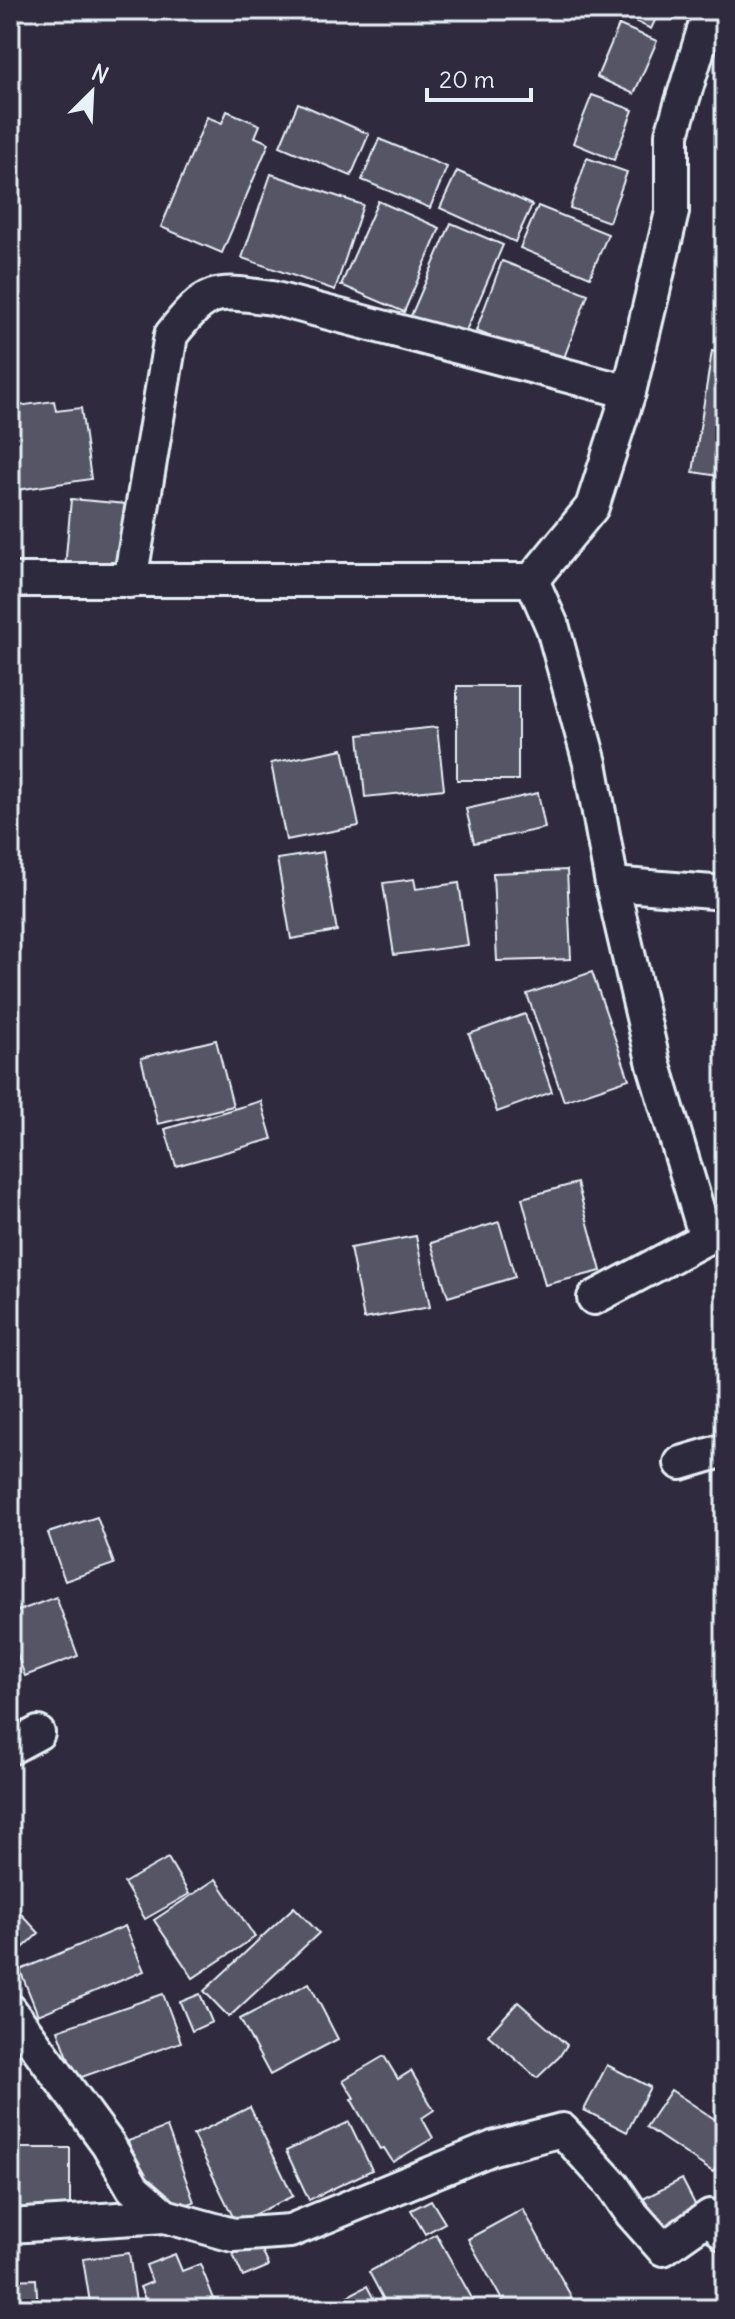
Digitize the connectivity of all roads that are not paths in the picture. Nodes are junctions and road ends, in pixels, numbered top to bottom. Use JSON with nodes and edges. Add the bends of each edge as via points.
{"nodes":[{"id":1,"x":710,"y":10,"type":"edge"},
{"id":2,"x":629,"y":392,"type":"junction"},
{"id":3,"x":10,"y":580,"type":"edge"},
{"id":4,"x":532,"y":580,"type":"junction"},
{"id":5,"x":130,"y":581,"type":"junction"},
{"id":6,"x":612,"y":884,"type":"junction"},
{"id":7,"x":725,"y":893,"type":"edge"},
{"id":8,"x":716,"y":1235,"type":"edge"},
{"id":9,"x":594,"y":1298,"type":"dead end"},
{"id":10,"x":725,"y":1450,"type":"edge"},
{"id":11,"x":681,"y":1463,"type":"dead end"},
{"id":12,"x":10,"y":2010,"type":"edge"},
{"id":13,"x":165,"y":2216,"type":"junction"},
{"id":14,"x":10,"y":2226,"type":"edge"},
{"id":15,"x":725,"y":2234,"type":"edge"}],
"edges":[{"from":1,"to":2,"type":"street","via":[[672,134],[672,212]]},
{"from":2,"to":4,"type":"street","via":[[592,507]]},
{"from":2,"to":5,"type":"street","via":[[272,298],[224,292],[194,305],[171,335]]},
{"from":3,"to":5,"type":"street"},
{"from":4,"to":5,"type":"street"},
{"from":4,"to":6,"type":"street","via":[[553,628],[590,763]]},
{"from":6,"to":7,"type":"street"},
{"from":6,"to":8,"type":"street","via":[[654,1065]]},
{"from":8,"to":9,"type":"street"},
{"from":10,"to":11,"type":"street"},
{"from":12,"to":13,"type":"street","via":[[108,2144],[133,2188]]},
{"from":13,"to":14,"type":"street"},
{"from":13,"to":15,"type":"street","via":[[233,2235],[290,2231],[493,2148],[562,2130],[663,2249],[710,2216]]}]}
